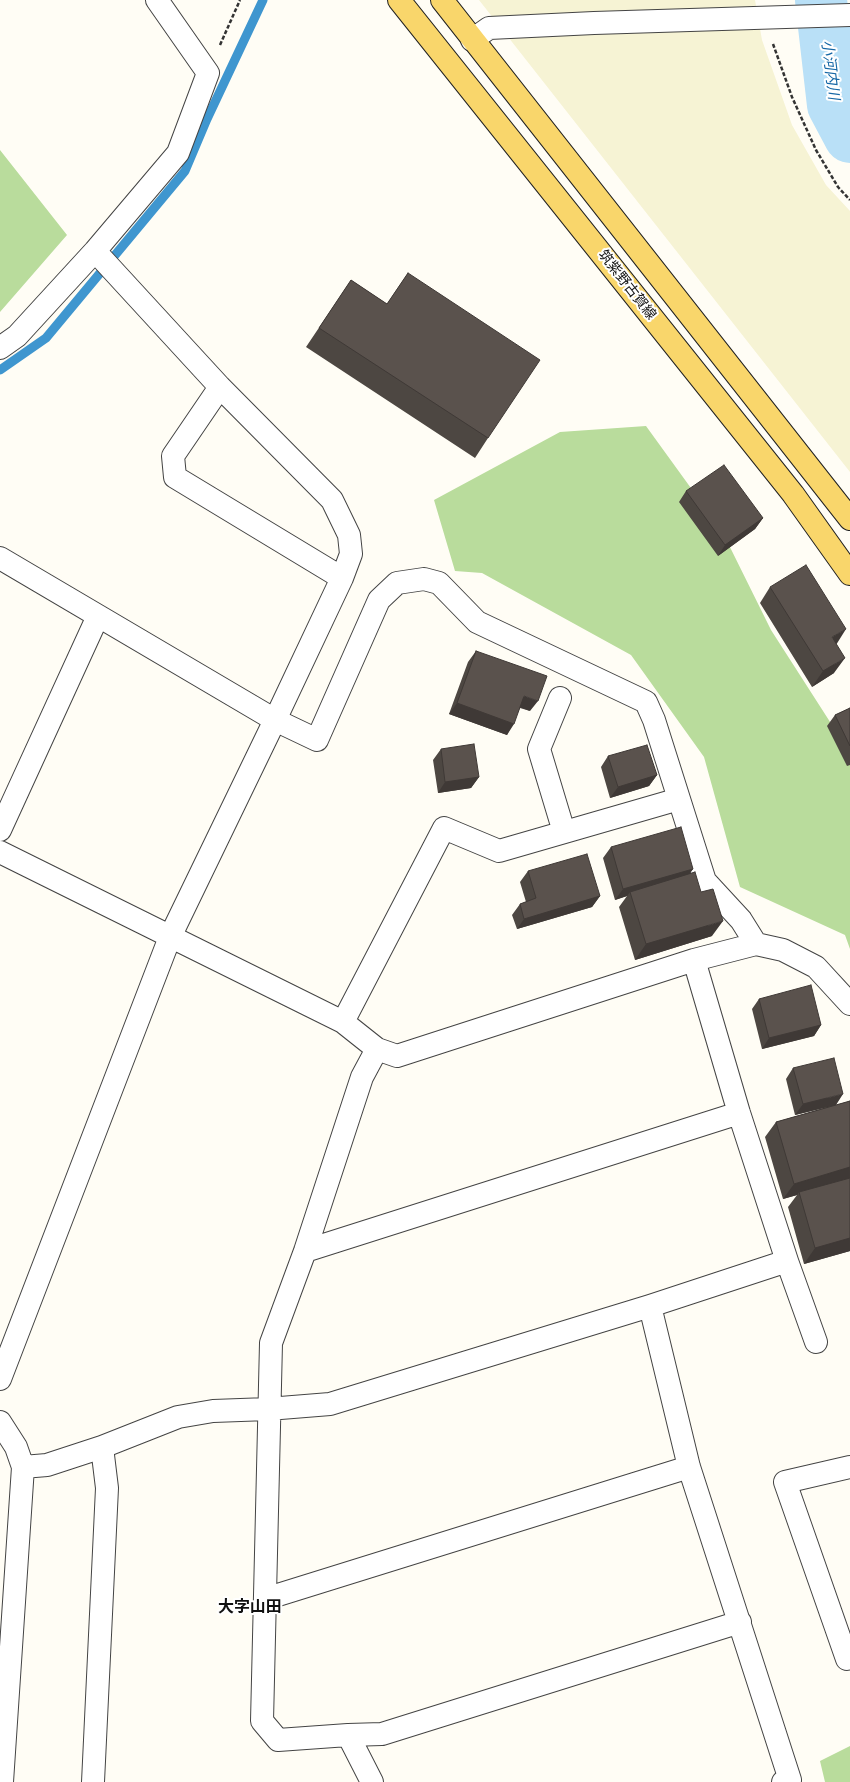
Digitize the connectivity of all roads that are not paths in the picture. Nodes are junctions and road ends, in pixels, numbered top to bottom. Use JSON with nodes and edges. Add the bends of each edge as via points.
{"nodes":[{"id":1,"x":157,"y":0,"type":"edge"},
{"id":2,"x":399,"y":0,"type":"edge"},
{"id":3,"x":442,"y":0,"type":"edge"},
{"id":4,"x":850,"y":15,"type":"edge"},
{"id":5,"x":472,"y":40,"type":"junction"},
{"id":6,"x":95,"y":251,"type":"junction"},
{"id":7,"x":0,"y":348,"type":"edge"},
{"id":8,"x":220,"y":387,"type":"junction"},
{"id":9,"x":850,"y":519,"type":"edge"},
{"id":10,"x":0,"y":558,"type":"edge"},
{"id":11,"x":850,"y":574,"type":"edge"},
{"id":12,"x":342,"y":578,"type":"junction"},
{"id":13,"x":98,"y":616,"type":"junction"},
{"id":14,"x":560,"y":698,"type":"dead end"},
{"id":15,"x":275,"y":720,"type":"junction"},
{"id":16,"x":679,"y":799,"type":"junction"},
{"id":17,"x":0,"y":830,"type":"edge"},
{"id":18,"x":564,"y":832,"type":"junction"},
{"id":19,"x":0,"y":852,"type":"edge"},
{"id":20,"x":170,"y":937,"type":"junction"},
{"id":21,"x":756,"y":944,"type":"junction"},
{"id":22,"x":694,"y":960,"type":"junction"},
{"id":23,"x":850,"y":1004,"type":"edge"},
{"id":24,"x":343,"y":1022,"type":"junction"},
{"id":25,"x":377,"y":1049,"type":"junction"},
{"id":26,"x":739,"y":1113,"type":"junction"},
{"id":27,"x":305,"y":1251,"type":"junction"},
{"id":28,"x":787,"y":1261,"type":"junction"},
{"id":29,"x":650,"y":1306,"type":"junction"},
{"id":30,"x":816,"y":1342,"type":"dead end"},
{"id":31,"x":0,"y":1379,"type":"edge"},
{"id":32,"x":268,"y":1409,"type":"junction"},
{"id":33,"x":0,"y":1422,"type":"edge"},
{"id":34,"x":102,"y":1447,"type":"junction"},
{"id":35,"x":23,"y":1467,"type":"junction"},
{"id":36,"x":689,"y":1467,"type":"junction"},
{"id":37,"x":850,"y":1467,"type":"edge"},
{"id":38,"x":265,"y":1599,"type":"junction"},
{"id":39,"x":740,"y":1622,"type":"junction"},
{"id":40,"x":848,"y":1659,"type":"dead end"},
{"id":41,"x":348,"y":1735,"type":"junction"},
{"id":42,"x":2,"y":1782,"type":"edge"},
{"id":43,"x":93,"y":1782,"type":"edge"},
{"id":44,"x":372,"y":1782,"type":"edge"},
{"id":45,"x":783,"y":1782,"type":"edge"}],
"edges":[{"from":1,"to":6,"type":"street","via":[[208,73],[178,153]]},
{"from":2,"to":11,"type":"main road","name":"筑紫野古賀線","via":[[793,494]]},
{"from":3,"to":5,"type":"main road"},
{"from":4,"to":5,"type":"street","via":[[489,28]]},
{"from":5,"to":9,"type":"main road"},
{"from":6,"to":7,"type":"street","via":[[17,336]]},
{"from":6,"to":8,"type":"street"},
{"from":8,"to":12,"type":"street","via":[[332,500],[349,535],[351,554]]},
{"from":8,"to":12,"type":"street","via":[[173,456],[174,477]]},
{"from":10,"to":13,"type":"street"},
{"from":12,"to":15,"type":"street"},
{"from":13,"to":15,"type":"street"},
{"from":13,"to":17,"type":"street"},
{"from":14,"to":18,"type":"street","via":[[539,749]]},
{"from":15,"to":16,"type":"street","via":[[317,740],[379,600],[397,583],[424,579],[439,583],[477,622],[646,702]]},
{"from":15,"to":20,"type":"street"},
{"from":16,"to":18,"type":"street"},
{"from":16,"to":21,"type":"street","via":[[705,881],[741,920]]},
{"from":18,"to":24,"type":"street","via":[[499,851],[444,828]]},
{"from":19,"to":20,"type":"street"},
{"from":20,"to":24,"type":"street"},
{"from":20,"to":31,"type":"street"},
{"from":21,"to":22,"type":"street"},
{"from":21,"to":23,"type":"street","via":[[783,950],[816,967]]},
{"from":22,"to":25,"type":"street","via":[[398,1056]]},
{"from":22,"to":26,"type":"street"},
{"from":24,"to":25,"type":"street"},
{"from":25,"to":27,"type":"street","via":[[362,1077]]},
{"from":26,"to":27,"type":"street"},
{"from":26,"to":28,"type":"street"},
{"from":27,"to":32,"type":"street","via":[[271,1343]]},
{"from":28,"to":29,"type":"street"},
{"from":28,"to":30,"type":"street"},
{"from":29,"to":32,"type":"street","via":[[330,1404]]},
{"from":29,"to":36,"type":"street"},
{"from":32,"to":34,"type":"street","via":[[213,1411],[178,1417]]},
{"from":32,"to":38,"type":"street"},
{"from":33,"to":35,"type":"street","via":[[16,1447]]},
{"from":34,"to":35,"type":"street","via":[[47,1465]]},
{"from":34,"to":43,"type":"street","via":[[107,1488]]},
{"from":35,"to":42,"type":"street"},
{"from":36,"to":38,"type":"street"},
{"from":36,"to":39,"type":"street"},
{"from":37,"to":40,"type":"street","via":[[785,1482]]},
{"from":38,"to":41,"type":"street","via":[[262,1721],[278,1740]]},
{"from":39,"to":41,"type":"street","via":[[382,1734]]},
{"from":39,"to":45,"type":"street","via":[[790,1780]]},
{"from":41,"to":44,"type":"street"}]}
